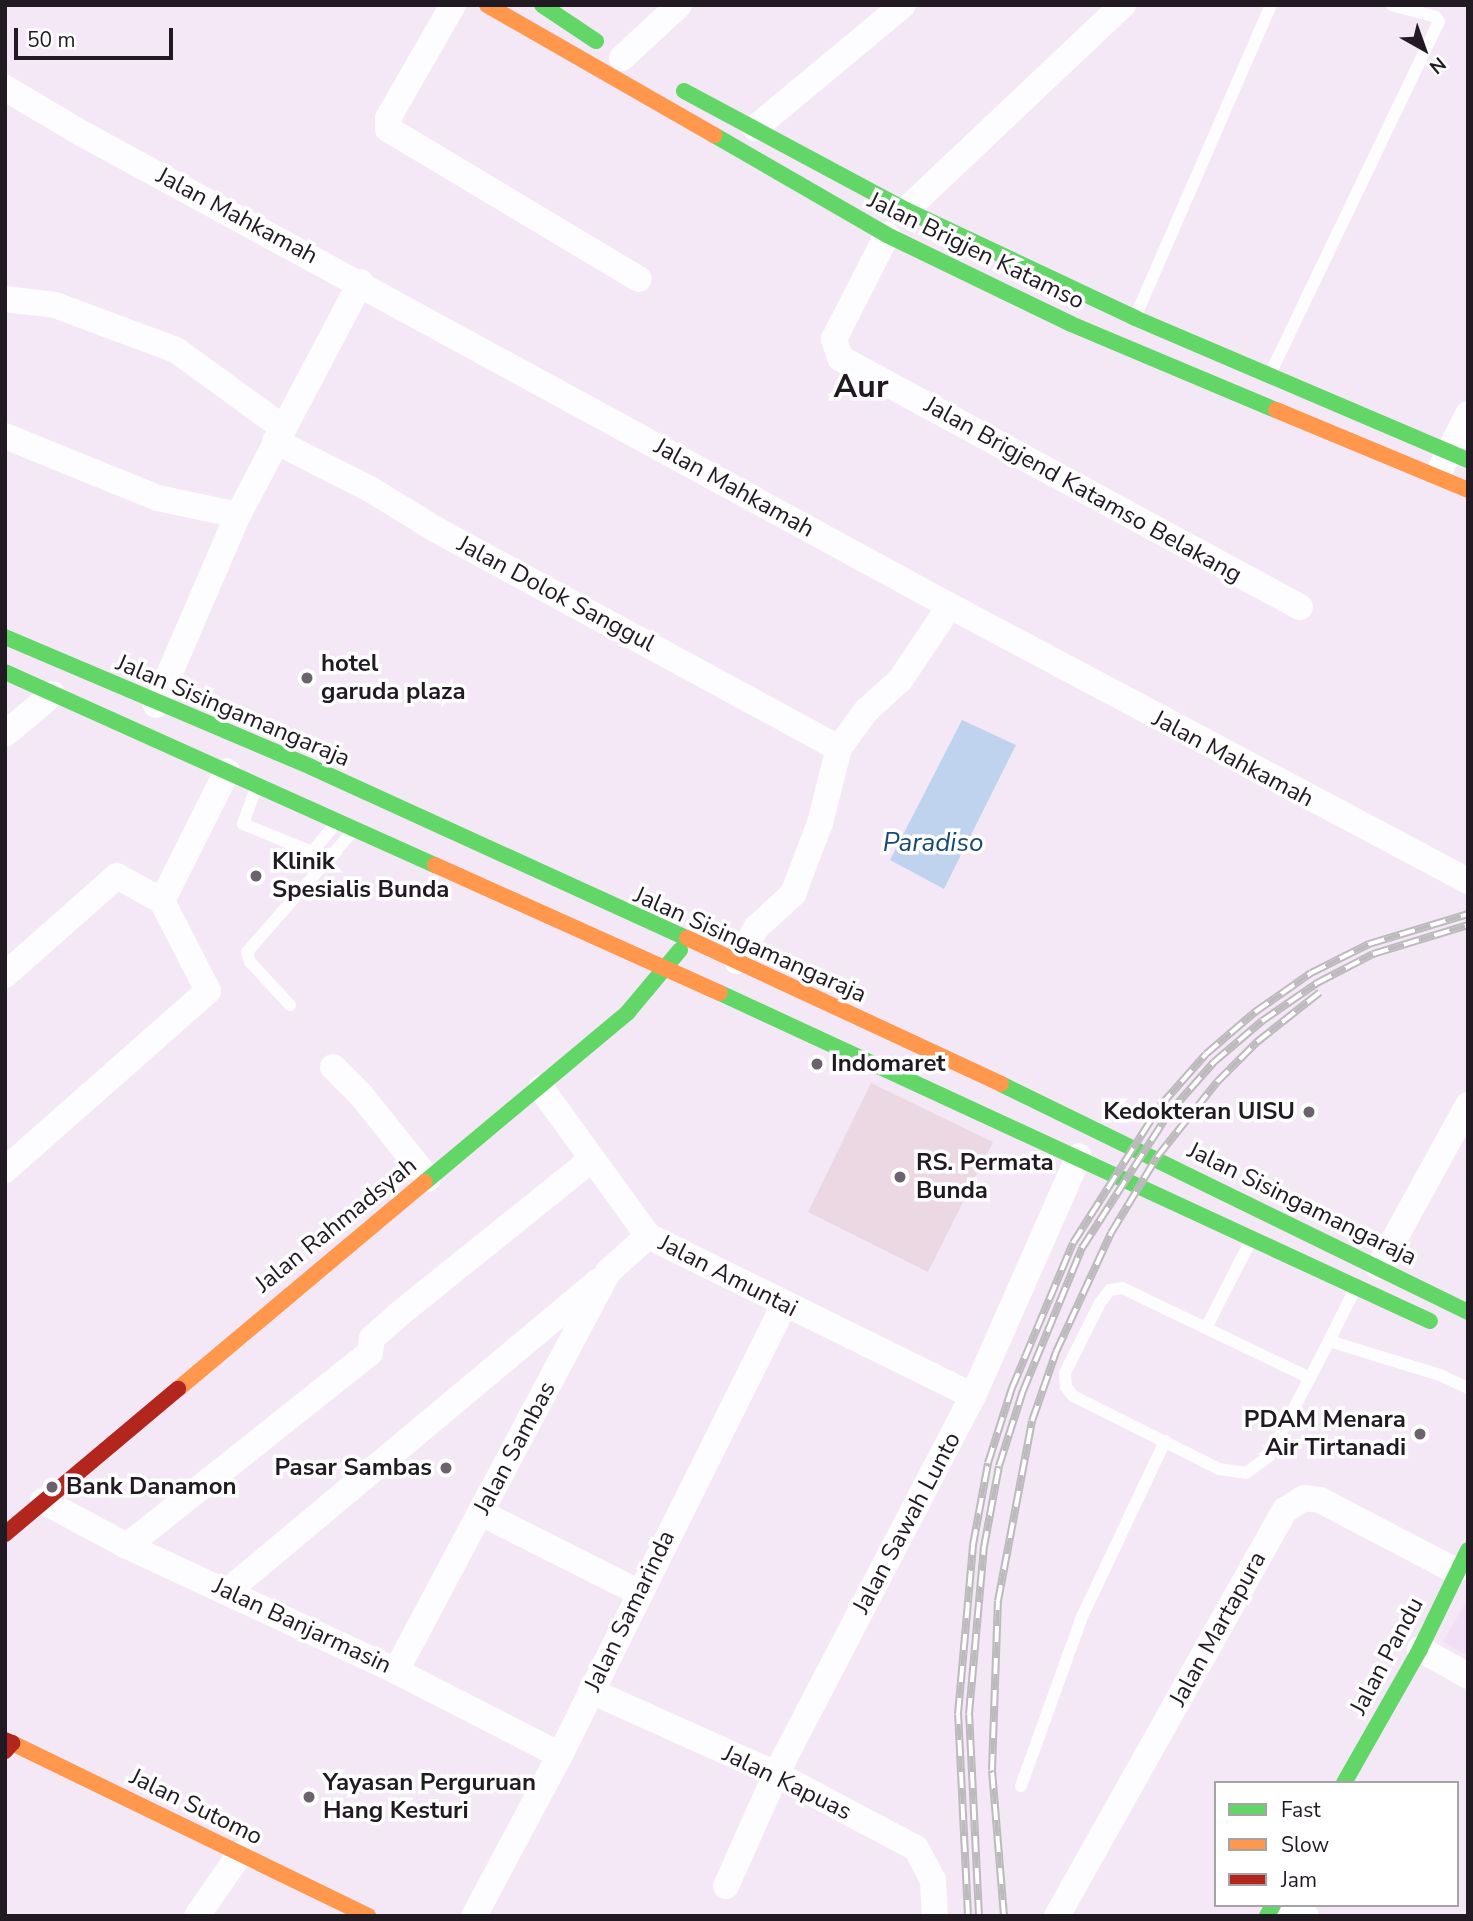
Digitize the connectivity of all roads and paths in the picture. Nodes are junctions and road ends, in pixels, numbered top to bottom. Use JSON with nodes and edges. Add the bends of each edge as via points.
{"nodes":[{"id":1,"x":453,"y":5,"type":"edge"},
{"id":2,"x":487,"y":5,"type":"edge"},
{"id":3,"x":679,"y":5,"type":"edge"},
{"id":4,"x":904,"y":5,"type":"edge"},
{"id":5,"x":1123,"y":5,"type":"edge"},
{"id":6,"x":1271,"y":5,"type":"edge"},
{"id":7,"x":1392,"y":5,"type":"edge"},
{"id":8,"x":559,"y":10,"type":"edge"},
{"id":9,"x":627,"y":61,"type":"joint"},
{"id":10,"x":670,"y":83,"type":"dead end"},
{"id":11,"x":5,"y":88,"type":"edge"},
{"id":12,"x":755,"y":128,"type":"junction"},
{"id":13,"x":906,"y":210,"type":"junction"},
{"id":14,"x":887,"y":235,"type":"junction"},
{"id":15,"x":639,"y":279,"type":"dead end"},
{"id":16,"x":361,"y":282,"type":"junction"},
{"id":17,"x":5,"y":299,"type":"edge"},
{"id":18,"x":1135,"y":318,"type":"junction"},
{"id":19,"x":1269,"y":377,"type":"junction"},
{"id":20,"x":1468,"y":414,"type":"edge"},
{"id":21,"x":278,"y":434,"type":"junction"},
{"id":22,"x":5,"y":436,"type":"edge"},
{"id":23,"x":1458,"y":457,"type":"edge"},
{"id":24,"x":1436,"y":479,"type":"junction"},
{"id":25,"x":1468,"y":490,"type":"edge"},
{"id":26,"x":238,"y":515,"type":"junction"},
{"id":27,"x":950,"y":606,"type":"junction"},
{"id":28,"x":1300,"y":607,"type":"dead end"},
{"id":29,"x":5,"y":638,"type":"edge"},
{"id":30,"x":5,"y":672,"type":"edge"},
{"id":31,"x":53,"y":694,"type":"junction"},
{"id":32,"x":156,"y":705,"type":"junction"},
{"id":33,"x":5,"y":734,"type":"edge"},
{"id":34,"x":839,"y":748,"type":"junction"},
{"id":35,"x":227,"y":771,"type":"junction"},
{"id":36,"x":258,"y":785,"type":"junction"},
{"id":37,"x":337,"y":821,"type":"junction"},
{"id":38,"x":354,"y":829,"type":"junction"},
{"id":39,"x":1468,"y":881,"type":"edge"},
{"id":40,"x":162,"y":901,"type":"junction"},
{"id":41,"x":686,"y":941,"type":"junction"},
{"id":42,"x":737,"y":961,"type":"junction"},
{"id":43,"x":667,"y":970,"type":"junction"},
{"id":44,"x":5,"y":975,"type":"edge"},
{"id":45,"x":732,"y":997,"type":"junction"},
{"id":46,"x":695,"y":1002,"type":"dead end"},
{"id":47,"x":290,"y":1005,"type":"dead end"},
{"id":48,"x":655,"y":1008,"type":"dead end"},
{"id":49,"x":628,"y":1012,"type":"junction"},
{"id":50,"x":853,"y":1016,"type":"junction"},
{"id":51,"x":837,"y":1046,"type":"junction"},
{"id":52,"x":333,"y":1067,"type":"dead end"},
{"id":53,"x":541,"y":1088,"type":"junction"},
{"id":54,"x":1468,"y":1105,"type":"edge"},
{"id":55,"x":1079,"y":1156,"type":"junction"},
{"id":56,"x":591,"y":1160,"type":"junction"},
{"id":57,"x":5,"y":1170,"type":"edge"},
{"id":58,"x":428,"y":1179,"type":"junction"},
{"id":59,"x":648,"y":1236,"type":"junction"},
{"id":60,"x":1254,"y":1236,"type":"junction"},
{"id":61,"x":1380,"y":1267,"type":"junction"},
{"id":62,"x":608,"y":1272,"type":"junction"},
{"id":63,"x":1356,"y":1287,"type":"junction"},
{"id":64,"x":784,"y":1305,"type":"junction"},
{"id":65,"x":1468,"y":1312,"type":"edge"},
{"id":66,"x":1443,"y":1327,"type":"dead end"},
{"id":67,"x":1206,"y":1328,"type":"junction"},
{"id":68,"x":1329,"y":1341,"type":"junction"},
{"id":69,"x":1310,"y":1378,"type":"junction"},
{"id":70,"x":1468,"y":1388,"type":"edge"},
{"id":71,"x":973,"y":1396,"type":"junction"},
{"id":72,"x":1165,"y":1441,"type":"junction"},
{"id":73,"x":43,"y":1502,"type":"junction"},
{"id":74,"x":481,"y":1514,"type":"junction"},
{"id":75,"x":6,"y":1531,"type":"edge"},
{"id":76,"x":127,"y":1546,"type":"junction"},
{"id":77,"x":1462,"y":1561,"type":"edge"},
{"id":78,"x":229,"y":1590,"type":"junction"},
{"id":79,"x":638,"y":1592,"type":"junction"},
{"id":80,"x":1420,"y":1649,"type":"junction"},
{"id":81,"x":396,"y":1671,"type":"junction"},
{"id":82,"x":1468,"y":1676,"type":"edge"},
{"id":83,"x":591,"y":1691,"type":"junction"},
{"id":84,"x":7,"y":1745,"type":"edge"},
{"id":85,"x":559,"y":1755,"type":"junction"},
{"id":86,"x":776,"y":1774,"type":"junction"},
{"id":87,"x":1345,"y":1781,"type":"edge"},
{"id":88,"x":1021,"y":1786,"type":"dead end"},
{"id":89,"x":240,"y":1854,"type":"junction"},
{"id":90,"x":726,"y":1886,"type":"dead end"},
{"id":91,"x":1290,"y":1907,"type":"edge"},
{"id":92,"x":197,"y":1916,"type":"edge"},
{"id":93,"x":368,"y":1916,"type":"edge"},
{"id":94,"x":474,"y":1916,"type":"edge"},
{"id":95,"x":935,"y":1916,"type":"edge"},
{"id":96,"x":1057,"y":1916,"type":"edge"},
{"id":97,"x":1306,"y":1916,"type":"edge"}],
"edges":[{"from":1,"to":15,"type":"street","via":[[388,118],[388,129]]},
{"from":2,"to":14,"type":"main road","name":"Jalan Brigjen Katamso"},
{"from":3,"to":9,"type":"street"},
{"from":4,"to":12,"type":"street"},
{"from":5,"to":13,"type":"street"},
{"from":6,"to":18,"type":"lane"},
{"from":7,"to":19,"type":"lane","via":[[1436,17],[1439,22]]},
{"from":8,"to":9,"type":"main road"},
{"from":10,"to":12,"type":"main road","name":"Jalan Brigjen Katamso"},
{"from":11,"to":16,"type":"street","name":"Jalan Mahkamah","via":[[81,134]]},
{"from":12,"to":13,"type":"main road","name":"Jalan Brigjen Katamso"},
{"from":13,"to":14,"type":"main road"},
{"from":13,"to":18,"type":"main road","name":"Jalan Brigjen Katamso"},
{"from":14,"to":24,"type":"main road","name":"Jalan Brigjen Katamso","via":[[1071,324]]},
{"from":14,"to":28,"type":"street","name":"Jalan Brigjend Katamso Belakang","via":[[834,339],[840,358]]},
{"from":16,"to":21,"type":"street"},
{"from":16,"to":27,"type":"street","name":"Jalan Mahkamah"},
{"from":17,"to":21,"type":"street","name":"Jalan Dolok Sanggul","via":[[54,305],[176,350]]},
{"from":18,"to":19,"type":"main road","name":"Jalan Brigjen Katamso"},
{"from":19,"to":23,"type":"main road","name":"Jalan Brigjen Katamso"},
{"from":20,"to":23,"type":"street"},
{"from":21,"to":26,"type":"street"},
{"from":21,"to":34,"type":"street","name":"Jalan Dolok Sanggul","via":[[435,529]]},
{"from":22,"to":26,"type":"street","via":[[158,498]]},
{"from":23,"to":24,"type":"street"},
{"from":24,"to":25,"type":"main road","name":"Jalan Brigjen Katamso"},
{"from":26,"to":32,"type":"street"},
{"from":27,"to":34,"type":"street","via":[[900,680],[866,711]]},
{"from":27,"to":39,"type":"street","name":"Jalan Mahkamah"},
{"from":29,"to":32,"type":"main road","name":"Jalan Sisingamangaraja"},
{"from":30,"to":31,"type":"main road","name":"Jalan Sisingamangaraja"},
{"from":31,"to":33,"type":"street"},
{"from":31,"to":35,"type":"main road","name":"Jalan Sisingamangaraja"},
{"from":32,"to":41,"type":"main road","name":"Jalan Sisingamangaraja","via":[[311,768]]},
{"from":34,"to":42,"type":"street","via":[[820,823],[793,894],[757,927]]},
{"from":35,"to":36,"type":"main road","name":"Jalan Sisingamangaraja"},
{"from":35,"to":40,"type":"street"},
{"from":36,"to":37,"type":"main road","name":"Jalan Sisingamangaraja"},
{"from":36,"to":37,"type":"lane","via":[[240,820],[243,824],[314,852]]},
{"from":37,"to":38,"type":"main road","name":"Jalan Sisingamangaraja"},
{"from":38,"to":43,"type":"main road","name":"Jalan Sisingamangaraja"},
{"from":38,"to":47,"type":"lane","via":[[247,952],[250,962]]},
{"from":40,"to":44,"type":"street","via":[[113,877]]},
{"from":40,"to":57,"type":"street","via":[[207,996]]},
{"from":41,"to":42,"type":"main road","name":"Jalan Sisingamangaraja"},
{"from":41,"to":43,"type":"main road","name":"Jalan Rahmadsyah"},
{"from":42,"to":50,"type":"main road","name":"Jalan Sisingamangaraja"},
{"from":43,"to":45,"type":"main road","name":"Jalan Sisingamangaraja"},
{"from":43,"to":49,"type":"main road","name":"Jalan Rahmadsyah"},
{"from":45,"to":46,"type":"main road"},
{"from":45,"to":51,"type":"main road","name":"Jalan Sisingamangaraja"},
{"from":48,"to":49,"type":"main road"},
{"from":49,"to":53,"type":"main road","name":"Jalan Rahmadsyah"},
{"from":50,"to":51,"type":"main road"},
{"from":50,"to":61,"type":"main road","name":"Jalan Sisingamangaraja"},
{"from":51,"to":55,"type":"main road","name":"Jalan Sisingamangaraja"},
{"from":52,"to":58,"type":"street"},
{"from":53,"to":56,"type":"street","name":"Jalan Amuntai"},
{"from":53,"to":58,"type":"main road","name":"Jalan Rahmadsyah"},
{"from":54,"to":61,"type":"street"},
{"from":55,"to":60,"type":"main road","name":"Jalan Sisingamangaraja"},
{"from":55,"to":71,"type":"street","name":"Jalan Sawah Lunto"},
{"from":56,"to":59,"type":"street","name":"Jalan Amuntai"},
{"from":56,"to":76,"type":"street","via":[[397,1315],[372,1338],[370,1353]]},
{"from":58,"to":73,"type":"main road","name":"Jalan Rahmadsyah"},
{"from":59,"to":62,"type":"street","name":"Jalan Sambas"},
{"from":59,"to":64,"type":"street","name":"Jalan Amuntai"},
{"from":60,"to":63,"type":"main road","name":"Jalan Sisingamangaraja"},
{"from":60,"to":67,"type":"lane"},
{"from":61,"to":65,"type":"main road","name":"Jalan Sisingamangaraja"},
{"from":62,"to":74,"type":"street","name":"Jalan Sambas"},
{"from":62,"to":78,"type":"street"},
{"from":63,"to":66,"type":"main road","name":"Jalan Sisingamangaraja"},
{"from":63,"to":68,"type":"lane"},
{"from":64,"to":71,"type":"street","name":"Jalan Amuntai"},
{"from":64,"to":79,"type":"street","name":"Jalan Samarinda"},
{"from":67,"to":69,"type":"lane"},
{"from":67,"to":72,"type":"lane","via":[[1122,1288],[1110,1290],[1065,1373],[1066,1387],[1073,1396]]},
{"from":68,"to":69,"type":"lane"},
{"from":68,"to":70,"type":"lane"},
{"from":69,"to":72,"type":"lane","via":[[1257,1469],[1237,1473],[1219,1469]]},
{"from":71,"to":86,"type":"street","name":"Jalan Sawah Lunto"},
{"from":72,"to":88,"type":"lane","via":[[1081,1619]]},
{"from":73,"to":75,"type":"main road","name":"Jalan Rahmadsyah"},
{"from":73,"to":76,"type":"street","name":"Jalan Banjarmasin"},
{"from":74,"to":79,"type":"street"},
{"from":74,"to":81,"type":"street","name":"Jalan Sambas"},
{"from":76,"to":78,"type":"street","name":"Jalan Banjarmasin"},
{"from":77,"to":80,"type":"main road","name":"Jalan Pandu"},
{"from":77,"to":96,"type":"street","name":"Jalan Martapura","via":[[1320,1500],[1304,1498],[1284,1510]]},
{"from":78,"to":81,"type":"street","name":"Jalan Banjarmasin"},
{"from":79,"to":83,"type":"street","name":"Jalan Samarinda"},
{"from":80,"to":82,"type":"street"},
{"from":80,"to":87,"type":"main road","name":"Jalan Pandu"},
{"from":81,"to":85,"type":"street","name":"Jalan Banjarmasin"},
{"from":83,"to":85,"type":"street","name":"Jalan Samarinda"},
{"from":83,"to":86,"type":"street","name":"Jalan Kapuas"},
{"from":84,"to":89,"type":"main road","name":"Jalan Sutomo"},
{"from":85,"to":94,"type":"street","name":"Jalan Samarinda"},
{"from":86,"to":90,"type":"street","name":"Jalan Sawah Lunto"},
{"from":86,"to":95,"type":"street","name":"Jalan Kapuas","via":[[916,1848],[933,1880]]},
{"from":89,"to":92,"type":"street"},
{"from":89,"to":93,"type":"main road","name":"Jalan Sutomo"},
{"from":91,"to":97,"type":"street"}]}
